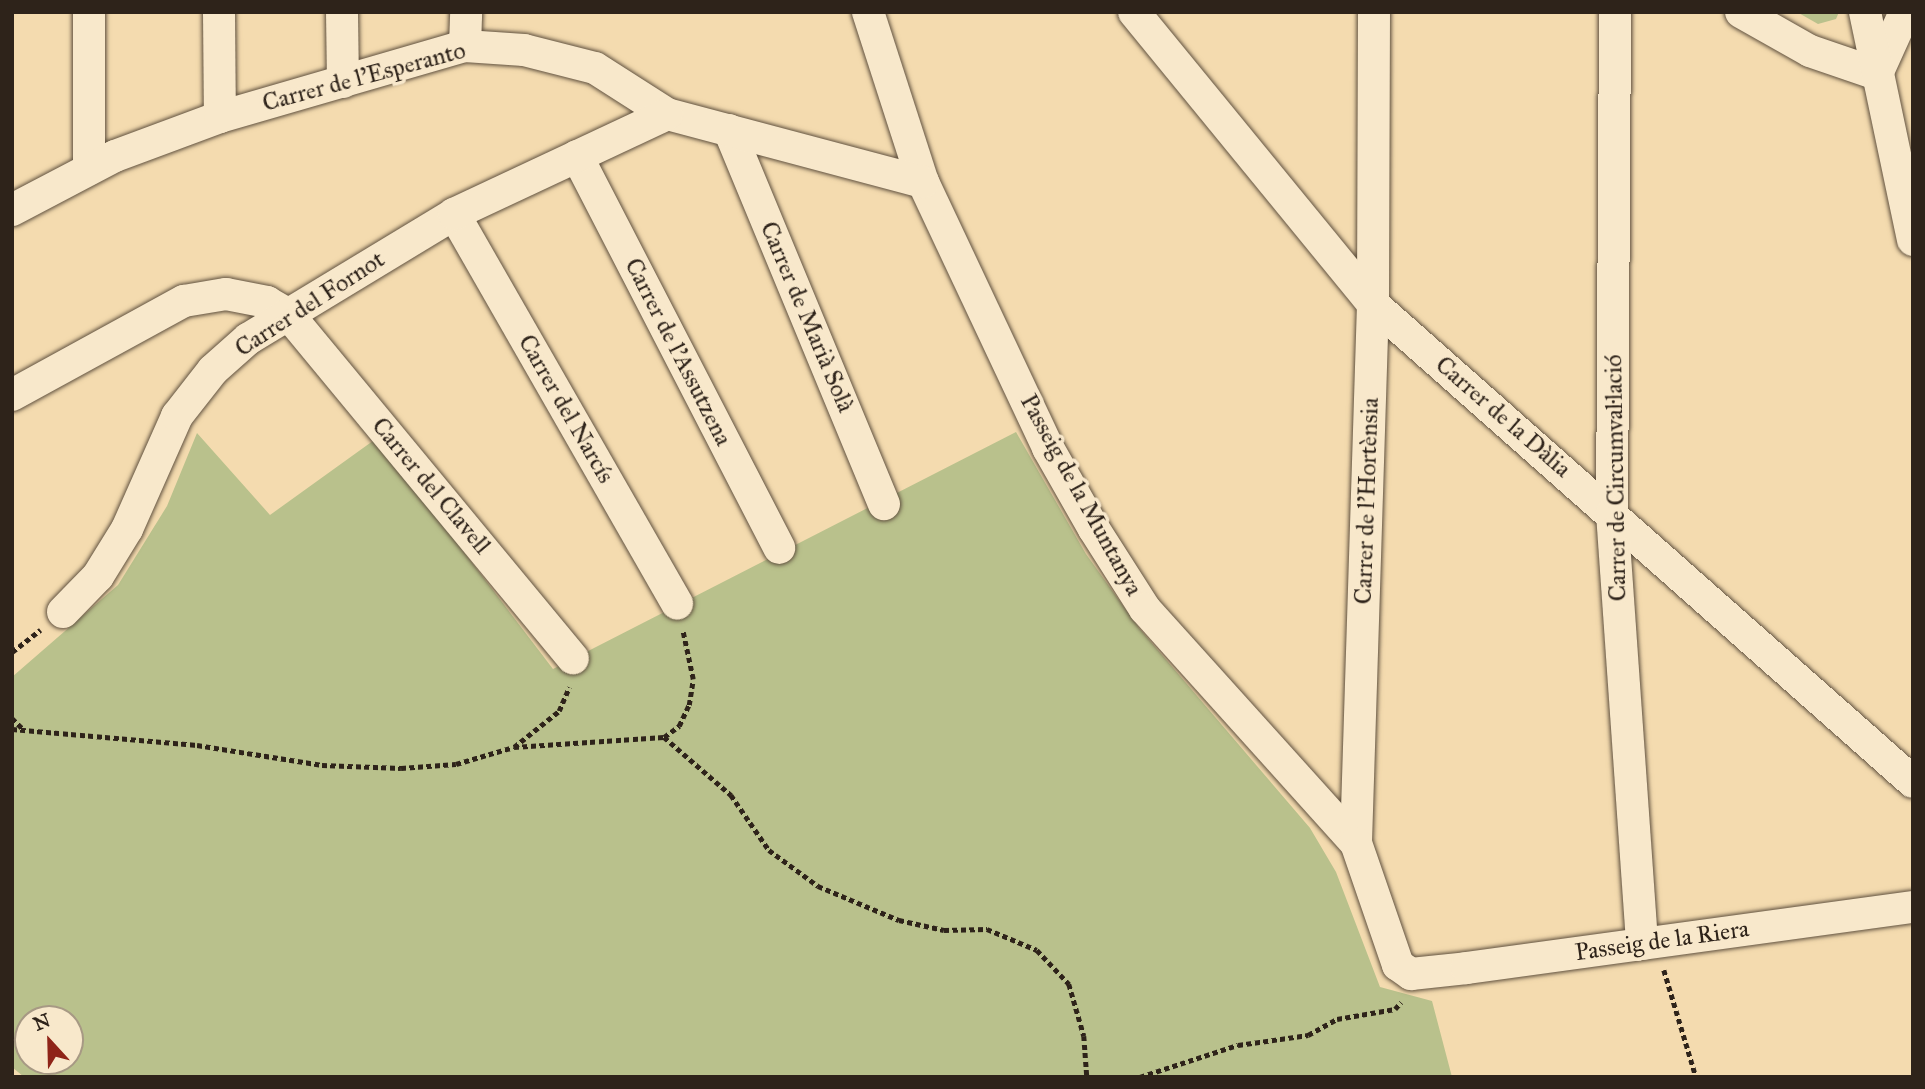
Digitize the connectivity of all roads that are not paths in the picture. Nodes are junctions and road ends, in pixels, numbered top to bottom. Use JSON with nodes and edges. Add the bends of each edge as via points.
{"nodes":[{"id":1,"x":89,"y":12,"type":"edge"},
{"id":2,"x":219,"y":12,"type":"edge"},
{"id":3,"x":342,"y":12,"type":"edge"},
{"id":4,"x":466,"y":12,"type":"edge"},
{"id":5,"x":868,"y":12,"type":"edge"},
{"id":6,"x":1133,"y":12,"type":"edge"},
{"id":7,"x":1374,"y":12,"type":"edge"},
{"id":8,"x":1615,"y":12,"type":"edge"},
{"id":9,"x":1741,"y":12,"type":"edge"},
{"id":10,"x":1865,"y":12,"type":"edge"},
{"id":11,"x":1905,"y":12,"type":"edge"},
{"id":12,"x":465,"y":46,"type":"junction"},
{"id":13,"x":1877,"y":74,"type":"junction"},
{"id":14,"x":343,"y":82,"type":"junction"},
{"id":15,"x":667,"y":114,"type":"junction"},
{"id":16,"x":220,"y":117,"type":"junction"},
{"id":17,"x":729,"y":130,"type":"junction"},
{"id":18,"x":577,"y":156,"type":"junction"},
{"id":19,"x":89,"y":170,"type":"junction"},
{"id":20,"x":923,"y":182,"type":"junction"},
{"id":21,"x":12,"y":211,"type":"edge"},
{"id":22,"x":454,"y":214,"type":"junction"},
{"id":23,"x":1913,"y":240,"type":"edge"},
{"id":24,"x":1373,"y":304,"type":"junction"},
{"id":25,"x":288,"y":314,"type":"junction"},
{"id":26,"x":12,"y":395,"type":"edge"},
{"id":27,"x":884,"y":503,"type":"dead end"},
{"id":28,"x":1612,"y":513,"type":"junction"},
{"id":29,"x":779,"y":548,"type":"dead end"},
{"id":30,"x":677,"y":604,"type":"road end"},
{"id":31,"x":63,"y":612,"type":"dead end"},
{"id":32,"x":573,"y":659,"type":"road end"},
{"id":33,"x":1913,"y":782,"type":"edge"},
{"id":34,"x":1356,"y":843,"type":"junction"},
{"id":35,"x":1913,"y":906,"type":"edge"},
{"id":36,"x":1648,"y":943,"type":"junction"},
{"id":37,"x":1411,"y":974,"type":"joint"}],
"edges":[{"from":1,"to":19,"type":"street"},
{"from":2,"to":16,"type":"street"},
{"from":3,"to":14,"type":"street"},
{"from":4,"to":12,"type":"street"},
{"from":5,"to":20,"type":"street","name":"Passeig de la Muntanya"},
{"from":6,"to":24,"type":"street","name":"Carrer de la Dàlia"},
{"from":7,"to":24,"type":"street","name":"Carrer de l'Hortènsia"},
{"from":8,"to":28,"type":"street","name":"Carrer de Circumval·lació"},
{"from":9,"to":13,"type":"street","via":[[1810,51]]},
{"from":10,"to":13,"type":"street"},
{"from":11,"to":13,"type":"street"},
{"from":12,"to":14,"type":"street","name":"Carrer de l'Esperanto"},
{"from":12,"to":15,"type":"street","name":"Carrer de l'Esperanto","via":[[524,50],[594,68]]},
{"from":13,"to":23,"type":"street"},
{"from":14,"to":16,"type":"street","name":"Carrer de l'Esperanto"},
{"from":15,"to":17,"type":"street","name":"Carrer de l'Esperanto"},
{"from":15,"to":18,"type":"street","name":"Carrer del Fornot"},
{"from":16,"to":19,"type":"street","name":"Carrer de l'Esperanto"},
{"from":17,"to":20,"type":"street","name":"Carrer de l'Esperanto"},
{"from":17,"to":27,"type":"street","name":"Carrer de Marià Solà"},
{"from":18,"to":22,"type":"street","name":"Carrer del Fornot"},
{"from":18,"to":29,"type":"street","name":"Carrer de l'Assutzena"},
{"from":19,"to":21,"type":"street","name":"Carrer de l'Esperanto"},
{"from":20,"to":34,"type":"street","name":"Passeig de la Muntanya","via":[[1048,447],[1144,609]]},
{"from":22,"to":25,"type":"street","name":"Carrer del Fornot"},
{"from":22,"to":30,"type":"street","name":"Carrer del Narcís"},
{"from":24,"to":28,"type":"street","name":"Carrer de la Dàlia"},
{"from":24,"to":34,"type":"street","name":"Carrer de l'Hortènsia"},
{"from":25,"to":26,"type":"street","via":[[247,296],[226,294],[184,301]]},
{"from":25,"to":31,"type":"street","name":"Carrer del Fornot","via":[[248,339],[213,370],[177,416],[127,529],[98,576]]},
{"from":25,"to":32,"type":"street","name":"Carrer del Clavell"},
{"from":28,"to":33,"type":"street","name":"Carrer de la Dàlia"},
{"from":28,"to":36,"type":"street","name":"Carrer de Circumval·lació"},
{"from":34,"to":37,"type":"street","name":"Carrer de l'Hortènsia","via":[[1376,893],[1386,939],[1398,965]]},
{"from":35,"to":36,"type":"street","name":"Passeig de la Riera"},
{"from":36,"to":37,"type":"street","name":"Passeig de la Riera"}]}
